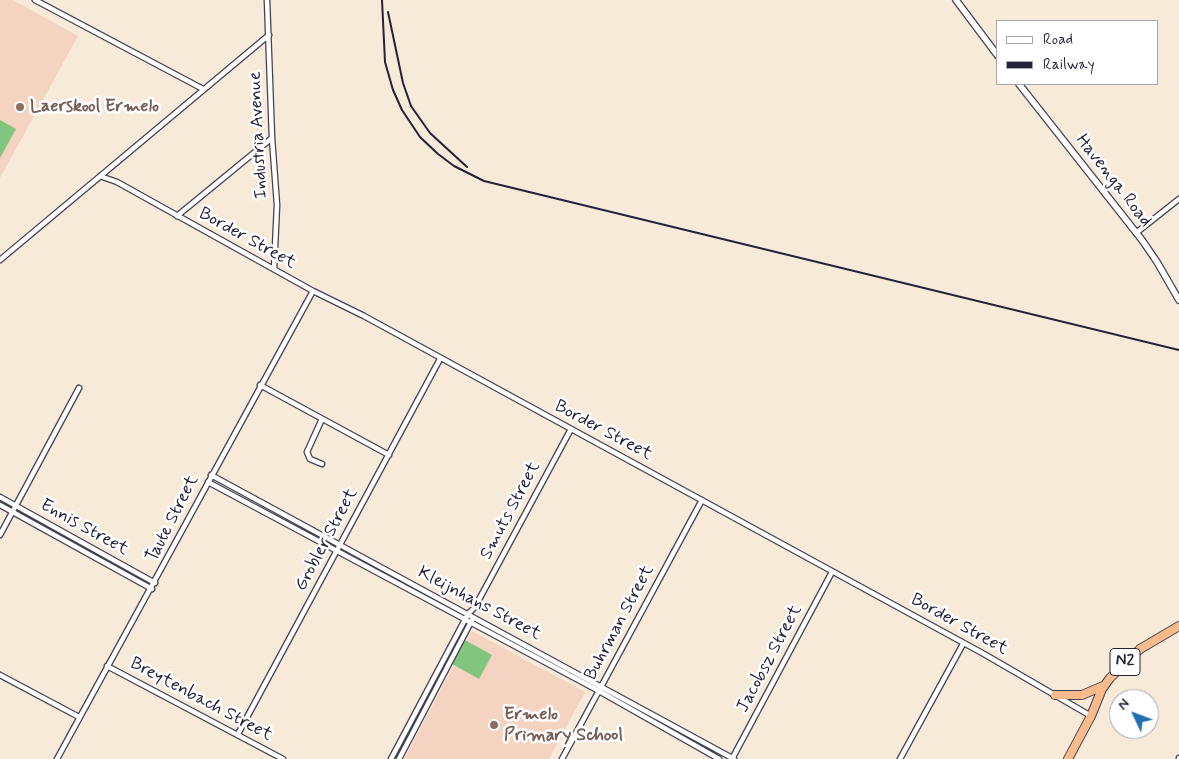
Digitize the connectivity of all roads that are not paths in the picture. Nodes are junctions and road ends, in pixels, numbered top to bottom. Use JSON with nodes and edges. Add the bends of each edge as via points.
{"nodes":[{"id":1,"x":35,"y":0,"type":"edge"},
{"id":2,"x":267,"y":0,"type":"edge"},
{"id":3,"x":956,"y":0,"type":"edge"},
{"id":4,"x":269,"y":35,"type":"junction"},
{"id":5,"x":996,"y":53,"type":"edge"},
{"id":6,"x":1020,"y":85,"type":"edge"},
{"id":7,"x":203,"y":89,"type":"junction"},
{"id":8,"x":272,"y":138,"type":"junction"},
{"id":9,"x":100,"y":176,"type":"junction"},
{"id":10,"x":1179,"y":199,"type":"edge"},
{"id":11,"x":178,"y":216,"type":"junction"},
{"id":12,"x":1136,"y":233,"type":"junction"},
{"id":13,"x":0,"y":260,"type":"edge"},
{"id":14,"x":274,"y":269,"type":"junction"},
{"id":15,"x":313,"y":291,"type":"junction"},
{"id":16,"x":1179,"y":300,"type":"edge"},
{"id":17,"x":440,"y":359,"type":"junction"},
{"id":18,"x":260,"y":385,"type":"junction"},
{"id":19,"x":79,"y":388,"type":"dead end"},
{"id":20,"x":322,"y":419,"type":"junction"},
{"id":21,"x":570,"y":429,"type":"junction"},
{"id":22,"x":389,"y":455,"type":"junction"},
{"id":23,"x":322,"y":464,"type":"dead end"},
{"id":24,"x":211,"y":475,"type":"junction"},
{"id":25,"x":208,"y":482,"type":"junction"},
{"id":26,"x":0,"y":497,"type":"edge"},
{"id":27,"x":702,"y":500,"type":"junction"},
{"id":28,"x":0,"y":505,"type":"edge"},
{"id":29,"x":16,"y":506,"type":"junction"},
{"id":30,"x":12,"y":512,"type":"junction"},
{"id":31,"x":0,"y":535,"type":"edge"},
{"id":32,"x":339,"y":547,"type":"junction"},
{"id":33,"x":832,"y":572,"type":"junction"},
{"id":34,"x":155,"y":583,"type":"junction"},
{"id":35,"x":152,"y":589,"type":"junction"},
{"id":36,"x":476,"y":607,"type":"junction"},
{"id":37,"x":468,"y":614,"type":"junction"},
{"id":38,"x":474,"y":617,"type":"junction"},
{"id":39,"x":466,"y":620,"type":"junction"},
{"id":40,"x":471,"y":623,"type":"junction"},
{"id":41,"x":1179,"y":626,"type":"edge"},
{"id":42,"x":963,"y":644,"type":"junction"},
{"id":43,"x":107,"y":666,"type":"junction"},
{"id":44,"x":0,"y":675,"type":"edge"},
{"id":45,"x":1104,"y":685,"type":"junction"},
{"id":46,"x":602,"y":686,"type":"junction"},
{"id":47,"x":599,"y":691,"type":"junction"},
{"id":48,"x":1055,"y":695,"type":"junction"},
{"id":49,"x":1092,"y":716,"type":"junction"},
{"id":50,"x":79,"y":717,"type":"junction"},
{"id":51,"x":238,"y":734,"type":"junction"},
{"id":52,"x":57,"y":759,"type":"edge"},
{"id":53,"x":283,"y":759,"type":"edge"},
{"id":54,"x":390,"y":759,"type":"edge"},
{"id":55,"x":399,"y":759,"type":"edge"},
{"id":56,"x":562,"y":759,"type":"edge"},
{"id":57,"x":719,"y":759,"type":"edge"},
{"id":58,"x":733,"y":759,"type":"edge"},
{"id":59,"x":900,"y":759,"type":"edge"},
{"id":60,"x":1068,"y":759,"type":"edge"}],
"edges":[{"from":1,"to":7,"type":"street"},
{"from":2,"to":4,"type":"street","name":"Industria Avenue"},
{"from":3,"to":5,"type":"street"},
{"from":4,"to":7,"type":"street"},
{"from":4,"to":8,"type":"street","name":"Industria Avenue"},
{"from":6,"to":12,"type":"street","name":"Havenga Road"},
{"from":7,"to":9,"type":"street"},
{"from":8,"to":11,"type":"street"},
{"from":8,"to":14,"type":"street","name":"Industria Avenue","via":[[277,205]]},
{"from":9,"to":11,"type":"street","name":"Border Street"},
{"from":9,"to":13,"type":"street"},
{"from":10,"to":12,"type":"street"},
{"from":11,"to":14,"type":"street","name":"Border Street"},
{"from":12,"to":16,"type":"street","name":"Havenga Road"},
{"from":14,"to":15,"type":"street","name":"Border Street"},
{"from":15,"to":17,"type":"street","name":"Border Street"},
{"from":15,"to":18,"type":"street","name":"Taute Street"},
{"from":17,"to":21,"type":"street","name":"Border Street"},
{"from":17,"to":22,"type":"street","name":"Grobler Street"},
{"from":18,"to":20,"type":"street"},
{"from":18,"to":24,"type":"street","name":"Taute Street"},
{"from":19,"to":29,"type":"street"},
{"from":20,"to":22,"type":"street"},
{"from":20,"to":23,"type":"street","via":[[307,452],[310,459]]},
{"from":21,"to":27,"type":"street","name":"Border Street"},
{"from":21,"to":36,"type":"street","name":"Smuts Street"},
{"from":22,"to":32,"type":"street","name":"Grobler Street"},
{"from":24,"to":25,"type":"street","name":"Taute Street"},
{"from":24,"to":32,"type":"street","name":"Kleijnhans Street"},
{"from":25,"to":32,"type":"street","name":"Kleijnhans Street"},
{"from":25,"to":34,"type":"street","name":"Taute Street"},
{"from":26,"to":29,"type":"street","name":"Ennis Street"},
{"from":27,"to":33,"type":"street","name":"Border Street"},
{"from":27,"to":46,"type":"street","name":"Buhrman Street"},
{"from":28,"to":30,"type":"street","name":"Ennis Street"},
{"from":29,"to":30,"type":"street"},
{"from":29,"to":34,"type":"street","name":"Ennis Street"},
{"from":30,"to":31,"type":"street"},
{"from":30,"to":35,"type":"street","name":"Ennis Street"},
{"from":32,"to":37,"type":"street","name":"Kleijnhans Street"},
{"from":32,"to":39,"type":"street","name":"Kleijnhans Street"},
{"from":32,"to":51,"type":"street","name":"Grobler Street"},
{"from":33,"to":42,"type":"street","name":"Border Street"},
{"from":33,"to":58,"type":"street","name":"Jacobsz Street"},
{"from":34,"to":35,"type":"street","name":"Taute Street"},
{"from":35,"to":43,"type":"street","name":"Taute Street"},
{"from":36,"to":37,"type":"street","name":"Smuts Street"},
{"from":36,"to":38,"type":"street","name":"Smuts Street"},
{"from":37,"to":38,"type":"street","name":"Kleijnhans Street"},
{"from":37,"to":39,"type":"street"},
{"from":38,"to":40,"type":"street","name":"Smuts Street"},
{"from":38,"to":46,"type":"street","name":"Kleijnhans Street"},
{"from":39,"to":40,"type":"street","name":"Kleijnhans Street"},
{"from":39,"to":54,"type":"street"},
{"from":40,"to":47,"type":"street","name":"Kleijnhans Street"},
{"from":40,"to":55,"type":"street","name":"Smuts Street"},
{"from":41,"to":45,"type":"highway","number":"N2","via":[[1140,649]]},
{"from":42,"to":48,"type":"street","name":"Border Street"},
{"from":42,"to":59,"type":"street"},
{"from":43,"to":50,"type":"street","name":"Taute Street"},
{"from":43,"to":51,"type":"street","name":"Breytenbach Street"},
{"from":44,"to":50,"type":"street"},
{"from":45,"to":48,"type":"highway","via":[[1082,695]]},
{"from":45,"to":49,"type":"highway","number":"N2"},
{"from":46,"to":47,"type":"street","name":"Buhrman Street"},
{"from":46,"to":58,"type":"street","name":"Kleijnhans Street"},
{"from":47,"to":56,"type":"street","name":"Buhrman Street"},
{"from":47,"to":57,"type":"street","name":"Kleijnhans Street"},
{"from":48,"to":49,"type":"street","name":"Border Street"},
{"from":49,"to":60,"type":"highway","number":"N2"},
{"from":50,"to":52,"type":"street","name":"Taute Street"},
{"from":51,"to":53,"type":"street","name":"Breytenbach Street"}]}
